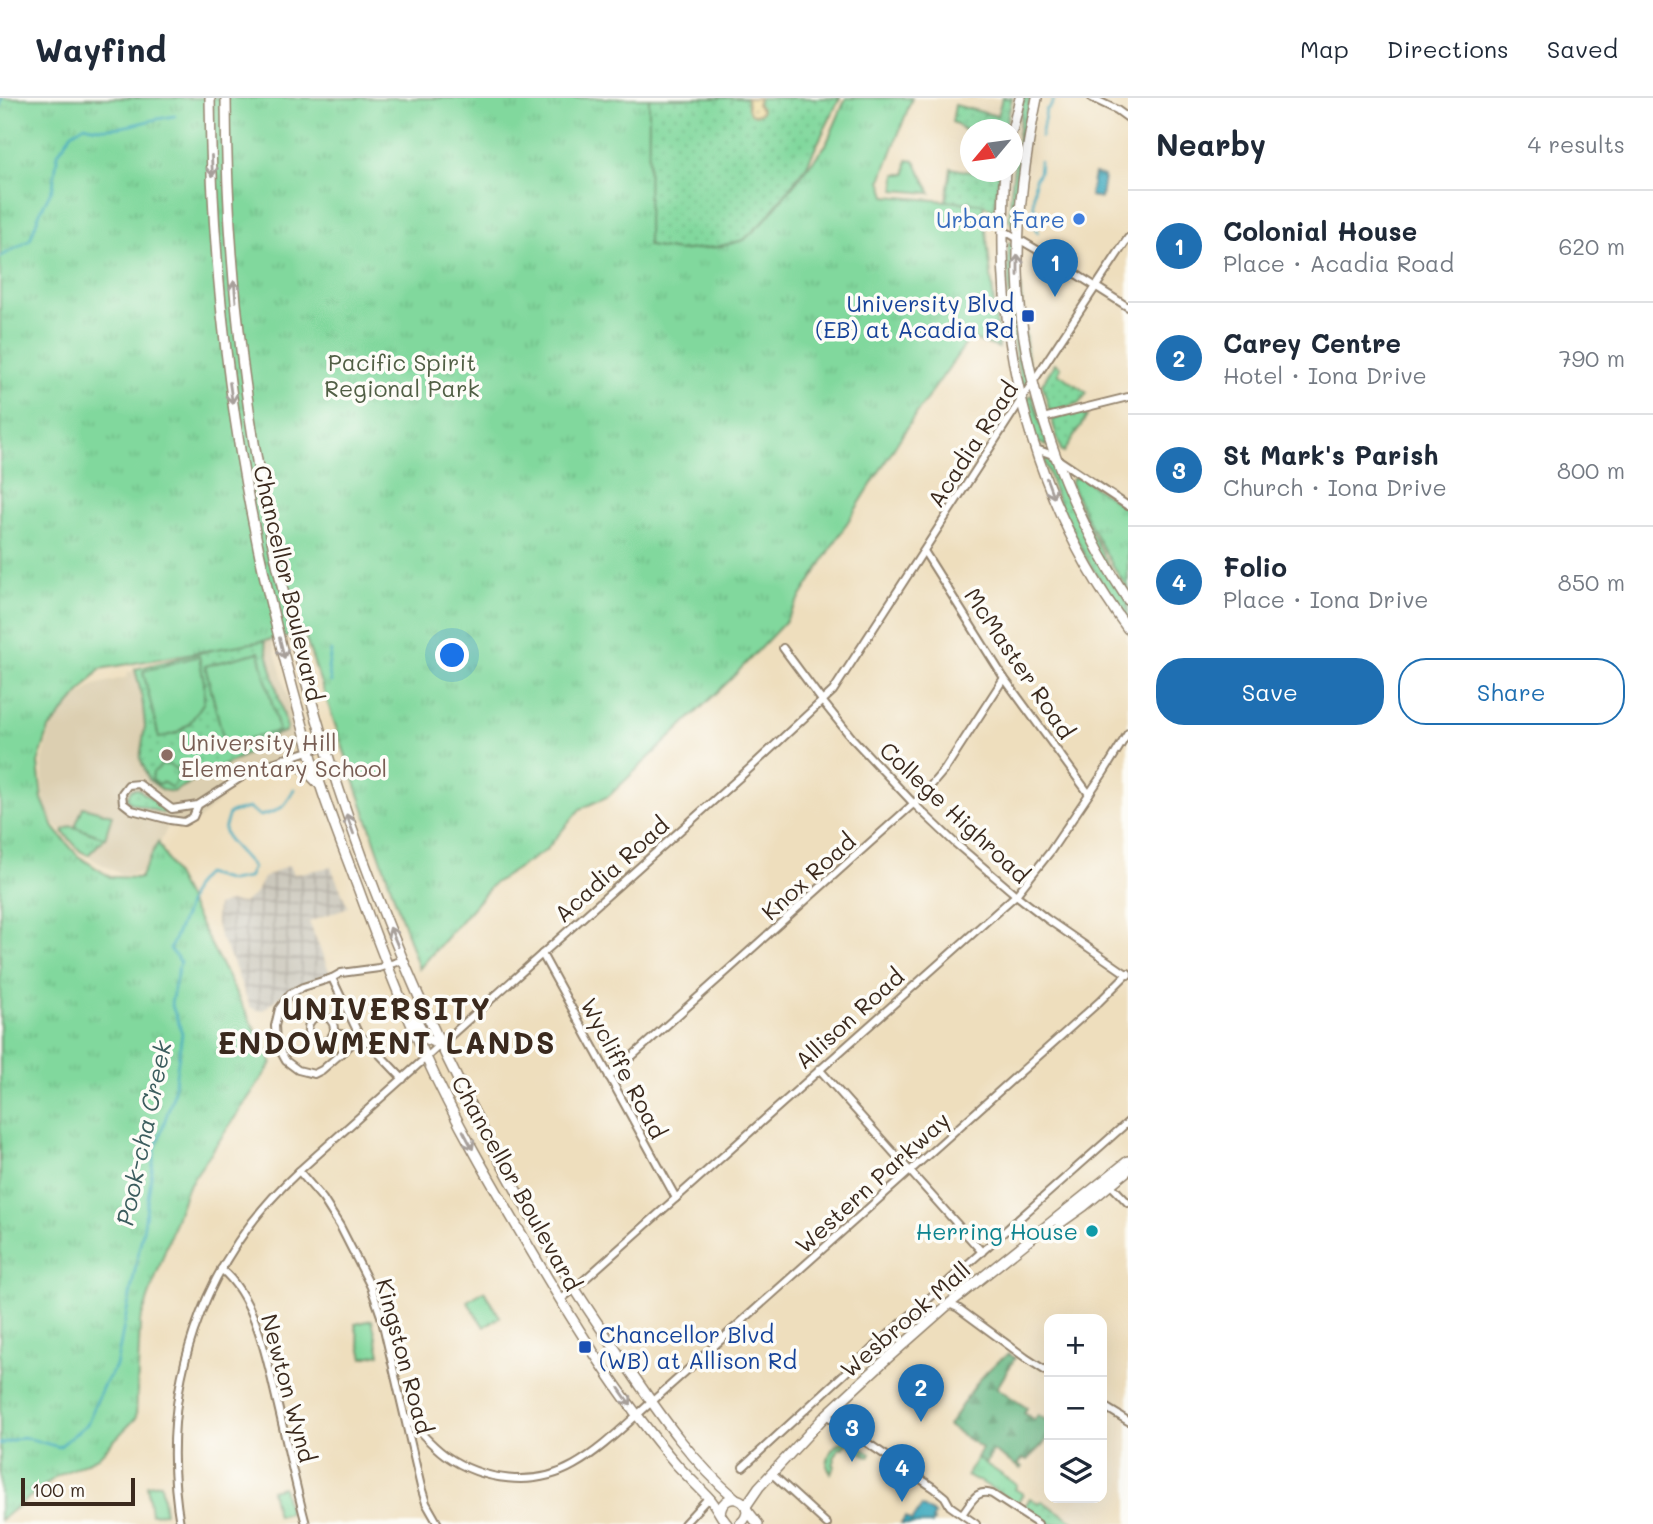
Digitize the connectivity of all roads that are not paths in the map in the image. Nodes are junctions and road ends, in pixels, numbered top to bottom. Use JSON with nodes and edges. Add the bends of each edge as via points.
{"nodes":[{"id":1,"x":210,"y":98,"type":"edge"},
{"id":2,"x":226,"y":98,"type":"edge"},
{"id":3,"x":1020,"y":98,"type":"edge"},
{"id":4,"x":1037,"y":98,"type":"edge"},
{"id":5,"x":1092,"y":98,"type":"edge"},
{"id":6,"x":1128,"y":118,"type":"edge"},
{"id":7,"x":1016,"y":119,"type":"edge"},
{"id":8,"x":1004,"y":182,"type":"edge"},
{"id":9,"x":1003,"y":230,"type":"junction"},
{"id":10,"x":1018,"y":239,"type":"junction"},
{"id":11,"x":1128,"y":239,"type":"edge"},
{"id":12,"x":1126,"y":247,"type":"edge"},
{"id":13,"x":1095,"y":286,"type":"junction"},
{"id":14,"x":1128,"y":307,"type":"edge"},
{"id":15,"x":1034,"y":381,"type":"junction"},
{"id":16,"x":1128,"y":397,"type":"edge"},
{"id":17,"x":1021,"y":400,"type":"junction"},
{"id":18,"x":1044,"y":418,"type":"junction"},
{"id":19,"x":1036,"y":449,"type":"junction"},
{"id":20,"x":1056,"y":458,"type":"junction"},
{"id":21,"x":1128,"y":506,"type":"edge"},
{"id":22,"x":924,"y":551,"type":"junction"},
{"id":23,"x":1128,"y":600,"type":"edge"},
{"id":24,"x":1128,"y":629,"type":"edge"},
{"id":25,"x":783,"y":648,"type":"dead end"},
{"id":26,"x":1004,"y":678,"type":"junction"},
{"id":27,"x":823,"y":702,"type":"junction"},
{"id":28,"x":1128,"y":733,"type":"edge"},
{"id":29,"x":324,"y":746,"type":"junction"},
{"id":30,"x":310,"y":751,"type":"junction"},
{"id":31,"x":283,"y":760,"type":"junction"},
{"id":32,"x":320,"y":785,"type":"junction"},
{"id":33,"x":1089,"y":794,"type":"junction"},
{"id":34,"x":914,"y":804,"type":"junction"},
{"id":35,"x":198,"y":805,"type":"junction"},
{"id":36,"x":172,"y":809,"type":"junction"},
{"id":37,"x":170,"y":820,"type":"junction"},
{"id":38,"x":1016,"y":895,"type":"junction"},
{"id":39,"x":542,"y":954,"type":"junction"},
{"id":40,"x":403,"y":960,"type":"junction"},
{"id":41,"x":387,"y":965,"type":"junction"},
{"id":42,"x":1128,"y":974,"type":"edge"},
{"id":43,"x":332,"y":978,"type":"junction"},
{"id":44,"x":397,"y":990,"type":"junction"},
{"id":45,"x":334,"y":1034,"type":"junction"},
{"id":46,"x":360,"y":1037,"type":"junction"},
{"id":47,"x":440,"y":1045,"type":"junction"},
{"id":48,"x":426,"y":1058,"type":"junction"},
{"id":49,"x":819,"y":1069,"type":"junction"},
{"id":50,"x":609,"y":1077,"type":"junction"},
{"id":51,"x":403,"y":1079,"type":"junction"},
{"id":52,"x":1128,"y":1122,"type":"edge"},
{"id":53,"x":1128,"y":1161,"type":"edge"},
{"id":54,"x":1128,"y":1170,"type":"edge"},
{"id":55,"x":299,"y":1171,"type":"junction"},
{"id":56,"x":910,"y":1171,"type":"junction"},
{"id":57,"x":1108,"y":1182,"type":"junction"},
{"id":58,"x":676,"y":1198,"type":"junction"},
{"id":59,"x":1128,"y":1203,"type":"edge"},
{"id":60,"x":982,"y":1252,"type":"junction"},
{"id":61,"x":221,"y":1269,"type":"junction"},
{"id":62,"x":574,"y":1289,"type":"junction"},
{"id":63,"x":560,"y":1300,"type":"junction"},
{"id":64,"x":949,"y":1304,"type":"junction"},
{"id":65,"x":1044,"y":1370,"type":"edge"},
{"id":66,"x":652,"y":1402,"type":"junction"},
{"id":67,"x":1107,"y":1408,"type":"edge"},
{"id":68,"x":637,"y":1415,"type":"junction"},
{"id":69,"x":826,"y":1415,"type":"junction"},
{"id":70,"x":406,"y":1419,"type":"junction"},
{"id":71,"x":1128,"y":1421,"type":"edge"},
{"id":72,"x":743,"y":1467,"type":"dead end"},
{"id":73,"x":771,"y":1473,"type":"junction"},
{"id":74,"x":709,"y":1497,"type":"junction"},
{"id":75,"x":742,"y":1503,"type":"junction"},
{"id":76,"x":720,"y":1513,"type":"junction"},
{"id":77,"x":962,"y":1514,"type":"junction"},
{"id":78,"x":180,"y":1524,"type":"edge"},
{"id":79,"x":306,"y":1524,"type":"edge"},
{"id":80,"x":438,"y":1524,"type":"edge"},
{"id":81,"x":684,"y":1524,"type":"edge"},
{"id":82,"x":727,"y":1524,"type":"edge"},
{"id":83,"x":740,"y":1524,"type":"edge"},
{"id":84,"x":758,"y":1524,"type":"edge"},
{"id":85,"x":827,"y":1524,"type":"edge"},
{"id":86,"x":976,"y":1524,"type":"edge"},
{"id":87,"x":1038,"y":1524,"type":"edge"}],
"edges":[{"from":1,"to":30,"type":"main road","name":"Chancellor Boulevard","one_way":true,"via":[[215,240],[243,469],[265,582]]},
{"from":29,"to":2,"type":"main road","name":"Chancellor Boulevard","one_way":true,"via":[[287,608],[258,471],[233,263]]},
{"from":3,"to":7,"type":"main road"},
{"from":4,"to":10,"type":"main road"},
{"from":5,"to":6,"type":"street"},
{"from":8,"to":9,"type":"main road"},
{"from":9,"to":10,"type":"street"},
{"from":9,"to":17,"type":"main road","via":[[1006,323]]},
{"from":10,"to":13,"type":"street"},
{"from":15,"to":10,"type":"main road","one_way":true,"via":[[1020,309]]},
{"from":11,"to":12,"type":"street","name":"Acadia Road"},
{"from":12,"to":13,"type":"street","name":"Acadia Road"},
{"from":13,"to":14,"type":"street"},
{"from":13,"to":15,"type":"street","name":"Acadia Road"},
{"from":15,"to":17,"type":"street","name":"Acadia Road"},
{"from":15,"to":18,"type":"main road"},
{"from":16,"to":18,"type":"street"},
{"from":17,"to":19,"type":"main road"},
{"from":17,"to":22,"type":"street","name":"Acadia Road"},
{"from":18,"to":20,"type":"main road"},
{"from":19,"to":20,"type":"street"},
{"from":19,"to":24,"type":"main road","one_way":true,"via":[[1073,541]]},
{"from":20,"to":21,"type":"street"},
{"from":20,"to":23,"type":"main road","via":[[1088,530]]},
{"from":22,"to":26,"type":"street","name":"McMaster Road"},
{"from":22,"to":27,"type":"street","name":"Acadia Road"},
{"from":25,"to":27,"type":"street","name":"College Highroad"},
{"from":26,"to":33,"type":"street","name":"McMaster Road"},
{"from":26,"to":34,"type":"street","name":"Knox Road","via":[[945,769]]},
{"from":27,"to":34,"type":"street","name":"College Highroad"},
{"from":27,"to":39,"type":"street","name":"Acadia Road"},
{"from":28,"to":33,"type":"street","name":"Allison Road"},
{"from":29,"to":30,"type":"street"},
{"from":40,"to":29,"type":"main road","name":"Chancellor Boulevard","one_way":true},
{"from":30,"to":31,"type":"street"},
{"from":30,"to":32,"type":"main road","name":"Chancellor Boulevard"},
{"from":31,"to":32,"type":"main road","via":[[300,765]]},
{"from":31,"to":35,"type":"street","via":[[254,769]]},
{"from":32,"to":41,"type":"main road","name":"Chancellor Boulevard"},
{"from":33,"to":38,"type":"street","name":"Allison Road"},
{"from":34,"to":38,"type":"street","name":"College Highroad"},
{"from":34,"to":50,"type":"street","name":"Knox Road"},
{"from":35,"to":36,"type":"street"},
{"from":35,"to":37,"type":"street","via":[[192,817]]},
{"from":36,"to":37,"type":"street"},
{"from":36,"to":37,"type":"street","via":[[139,784],[128,785],[122,793],[123,803],[132,810]]},
{"from":38,"to":42,"type":"street","name":"College Highroad"},
{"from":38,"to":49,"type":"street","name":"Allison Road"},
{"from":39,"to":47,"type":"street","name":"Acadia Road"},
{"from":39,"to":50,"type":"street","name":"Wycliffe Road"},
{"from":40,"to":41,"type":"street"},
{"from":40,"to":47,"type":"main road","name":"Chancellor Boulevard"},
{"from":41,"to":43,"type":"street","via":[[341,972]]},
{"from":41,"to":44,"type":"main road","name":"Chancellor Boulevard"},
{"from":42,"to":56,"type":"street","name":"Western Parkway"},
{"from":43,"to":46,"type":"street"},
{"from":43,"to":46,"type":"street","via":[[290,994],[279,1009],[276,1044],[286,1061],[298,1070],[314,1073]]},
{"from":44,"to":47,"type":"main road","via":[[427,1039]]},
{"from":44,"to":48,"type":"main road","name":"Chancellor Boulevard"},
{"from":45,"to":45,"type":"street","via":[[334,1025],[326,1017],[314,1018],[309,1026],[315,1041],[324,1042]]},
{"from":45,"to":46,"type":"street"},
{"from":46,"to":51,"type":"street"},
{"from":47,"to":48,"type":"street","name":"Acadia Road"},
{"from":47,"to":62,"type":"main road","name":"Chancellor Boulevard","via":[[526,1209]]},
{"from":48,"to":51,"type":"street","name":"Acadia Road"},
{"from":48,"to":63,"type":"main road","name":"Chancellor Boulevard","one_way":true},
{"from":49,"to":56,"type":"street"},
{"from":49,"to":58,"type":"street","name":"Allison Road"},
{"from":50,"to":58,"type":"street","name":"Wycliffe Road"},
{"from":51,"to":55,"type":"street","name":"Acadia Road"},
{"from":52,"to":60,"type":"street"},
{"from":53,"to":57,"type":"main road","name":"Wesbrook Mall"},
{"from":54,"to":57,"type":"main road","name":"Wesbrook Mall"},
{"from":55,"to":61,"type":"street","name":"Acadia Road","via":[[239,1238]]},
{"from":55,"to":70,"type":"street","name":"Kingston Road","via":[[340,1226],[371,1287]]},
{"from":56,"to":60,"type":"street"},
{"from":56,"to":66,"type":"street","name":"Western Parkway"},
{"from":57,"to":59,"type":"street"},
{"from":57,"to":64,"type":"main road","name":"Wesbrook Mall"},
{"from":58,"to":62,"type":"street","name":"Allison Road"},
{"from":60,"to":72,"type":"street"},
{"from":61,"to":78,"type":"street","name":"Acadia Road","via":[[188,1347],[177,1399],[174,1457]]},
{"from":61,"to":79,"type":"street","name":"Newton Wynd","via":[[249,1309],[264,1346]]},
{"from":62,"to":63,"type":"street","name":"Allison Road"},
{"from":62,"to":66,"type":"main road","name":"Chancellor Boulevard"},
{"from":63,"to":68,"type":"main road","name":"Chancellor Boulevard","one_way":true},
{"from":64,"to":65,"type":"street"},
{"from":64,"to":69,"type":"main road","name":"Wesbrook Mall"},
{"from":66,"to":68,"type":"street","name":"Western Parkway"},
{"from":66,"to":75,"type":"main road","name":"Chancellor Boulevard","via":[[692,1455]]},
{"from":67,"to":71,"type":"street"},
{"from":68,"to":70,"type":"street","name":"Western Parkway","via":[[574,1465],[522,1479],[485,1475],[464,1466],[444,1455]]},
{"from":68,"to":74,"type":"main road","name":"Chancellor Boulevard"},
{"from":69,"to":73,"type":"main road","name":"Wesbrook Mall"},
{"from":69,"to":77,"type":"street","via":[[945,1497]]},
{"from":70,"to":80,"type":"street","name":"Kingston Road","via":[[421,1487]]},
{"from":73,"to":75,"type":"main road","name":"Wesbrook Mall"},
{"from":73,"to":85,"type":"street"},
{"from":74,"to":76,"type":"main road","name":"Chancellor Boulevard"},
{"from":74,"to":81,"type":"street"},
{"from":75,"to":76,"type":"main road","name":"Wesbrook Mall","via":[[726,1500]]},
{"from":75,"to":83,"type":"main road","via":[[746,1518]]},
{"from":75,"to":84,"type":"main road","name":"Chancellor Boulevard"},
{"from":76,"to":82,"type":"main road","name":"Chancellor Boulevard"},
{"from":77,"to":86,"type":"street"},
{"from":77,"to":87,"type":"street","via":[[976,1495],[985,1492]]}]}
